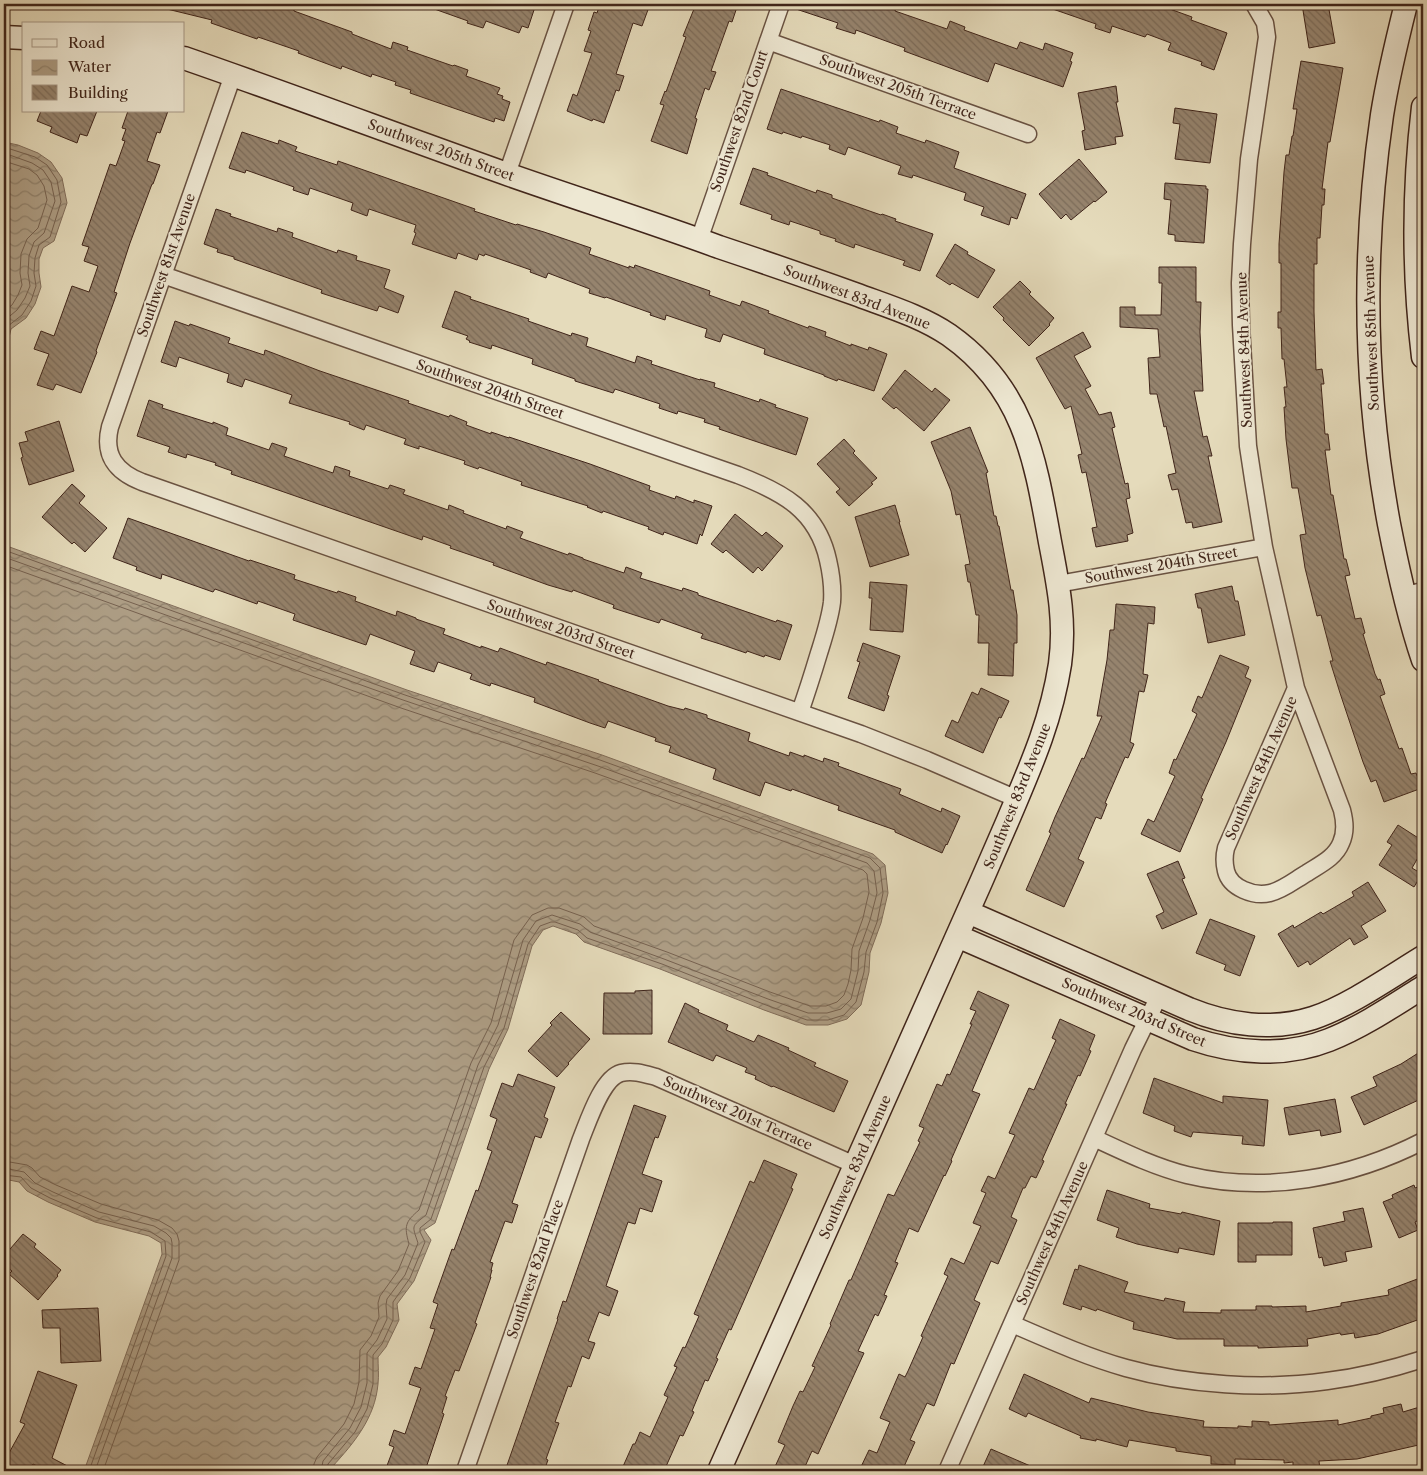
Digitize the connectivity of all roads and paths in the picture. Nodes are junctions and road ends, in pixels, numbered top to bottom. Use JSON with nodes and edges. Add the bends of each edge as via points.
{"nodes":[{"id":1,"x":566,"y":4,"type":"edge"},
{"id":2,"x":781,"y":4,"type":"edge"},
{"id":3,"x":1406,"y":4,"type":"edge"},
{"id":4,"x":1257,"y":8,"type":"edge"},
{"id":5,"x":4,"y":37,"type":"edge"},
{"id":6,"x":22,"y":38,"type":"edge"},
{"id":7,"x":768,"y":41,"type":"junction"},
{"id":8,"x":185,"y":58,"type":"edge"},
{"id":9,"x":233,"y":75,"type":"junction"},
{"id":10,"x":1423,"y":107,"type":"edge"},
{"id":11,"x":1028,"y":134,"type":"dead end"},
{"id":12,"x":507,"y":174,"type":"junction"},
{"id":13,"x":699,"y":240,"type":"junction"},
{"id":14,"x":163,"y":274,"type":"junction"},
{"id":15,"x":1423,"y":357,"type":"edge"},
{"id":16,"x":110,"y":456,"type":"joint"},
{"id":17,"x":1264,"y":547,"type":"junction"},
{"id":18,"x":1058,"y":584,"type":"junction"},
{"id":19,"x":1414,"y":593,"type":"edge"},
{"id":20,"x":1423,"y":660,"type":"edge"},
{"id":21,"x":1296,"y":688,"type":"junction"},
{"id":22,"x":800,"y":712,"type":"junction"},
{"id":23,"x":1017,"y":798,"type":"junction"},
{"id":24,"x":968,"y":912,"type":"junction"},
{"id":25,"x":957,"y":936,"type":"junction"},
{"id":26,"x":1423,"y":957,"type":"edge"},
{"id":27,"x":1423,"y":988,"type":"edge"},
{"id":28,"x":1158,"y":996,"type":"junction"},
{"id":29,"x":1148,"y":1019,"type":"junction"},
{"id":30,"x":619,"y":1073,"type":"joint"},
{"id":31,"x":1094,"y":1138,"type":"junction"},
{"id":32,"x":1423,"y":1141,"type":"edge"},
{"id":33,"x":855,"y":1165,"type":"junction"},
{"id":34,"x":1012,"y":1324,"type":"junction"},
{"id":35,"x":1423,"y":1359,"type":"edge"},
{"id":36,"x":465,"y":1471,"type":"edge"},
{"id":37,"x":719,"y":1471,"type":"edge"},
{"id":38,"x":947,"y":1471,"type":"edge"}],
"edges":[{"from":1,"to":12,"type":"street"},
{"from":2,"to":7,"type":"street","name":"Southwest 82nd Court"},
{"from":3,"to":19,"type":"street","name":"Southwest 85th Avenue","via":[[1382,114],[1371,212],[1368,291],[1377,449],[1393,543]]},
{"from":4,"to":17,"type":"street","name":"Southwest 84th Avenue","via":[[1265,23],[1267,37],[1249,159],[1240,283],[1248,446]]},
{"from":5,"to":6,"type":"street"},
{"from":7,"to":11,"type":"street","name":"Southwest 205th Terrace"},
{"from":7,"to":13,"type":"street","name":"Southwest 82nd Court"},
{"from":8,"to":9,"type":"street","name":"Southwest 205th Street"},
{"from":9,"to":12,"type":"street","name":"Southwest 205th Street"},
{"from":9,"to":14,"type":"street","name":"Southwest 81st Avenue"},
{"from":10,"to":15,"type":"street","via":[[1415,225]]},
{"from":12,"to":13,"type":"street","name":"Southwest 205th Street"},
{"from":13,"to":18,"type":"street","name":"Southwest 83rd Avenue","via":[[914,316],[950,336],[976,357],[1006,394],[1026,434]]},
{"from":14,"to":16,"type":"street","name":"Southwest 81st Avenue","via":[[110,427],[107,440]]},
{"from":14,"to":22,"type":"street","name":"Southwest 204th Street","via":[[756,482],[788,500],[818,530],[831,578],[832,601],[826,630]]},
{"from":16,"to":22,"type":"street","name":"Southwest 203rd Street","via":[[135,480]]},
{"from":17,"to":18,"type":"street","name":"Southwest 204th Street"},
{"from":17,"to":21,"type":"street","name":"Southwest 84th Avenue"},
{"from":18,"to":23,"type":"street","name":"Southwest 83rd Avenue","via":[[1063,625],[1057,682],[1043,736]]},
{"from":19,"to":20,"type":"street","name":"Southwest 85th Avenue"},
{"from":21,"to":21,"type":"street","name":"Southwest 84th Avenue","via":[[1226,848],[1226,873],[1248,892],[1262,894],[1280,890],[1322,864],[1340,845],[1345,829],[1342,810]]},
{"from":22,"to":23,"type":"street","name":"Southwest 203rd Street","via":[[885,742]]},
{"from":23,"to":24,"type":"street","name":"Southwest 83rd Avenue"},
{"from":24,"to":25,"type":"street","name":"Southwest 83rd Avenue"},
{"from":24,"to":28,"type":"street","name":"Southwest 203rd Street"},
{"from":25,"to":29,"type":"street","name":"Southwest 203rd Street"},
{"from":25,"to":33,"type":"street","name":"Southwest 83rd Avenue"},
{"from":26,"to":28,"type":"street","name":"Southwest 203rd Street","via":[[1339,1007],[1313,1018],[1283,1024],[1233,1023],[1203,1015]]},
{"from":27,"to":29,"type":"street","name":"Southwest 203rd Street","via":[[1350,1030],[1316,1044],[1289,1050],[1242,1051],[1215,1046]]},
{"from":28,"to":29,"type":"street","name":"Southwest 84th Avenue"},
{"from":29,"to":31,"type":"street","name":"Southwest 84th Avenue"},
{"from":30,"to":33,"type":"street","name":"Southwest 201st Terrace","via":[[638,1072],[656,1077]]},
{"from":30,"to":36,"type":"street","name":"Southwest 82nd Place","via":[[599,1095],[581,1139]]},
{"from":31,"to":32,"type":"street","via":[[1185,1174],[1257,1183],[1335,1174],[1396,1154]]},
{"from":31,"to":34,"type":"street","name":"Southwest 84th Avenue"},
{"from":33,"to":37,"type":"street","name":"Southwest 83rd Avenue"},
{"from":34,"to":35,"type":"street","via":[[1126,1368],[1204,1382],[1310,1383],[1342,1379]]},
{"from":34,"to":38,"type":"street","name":"Southwest 84th Avenue"}]}
